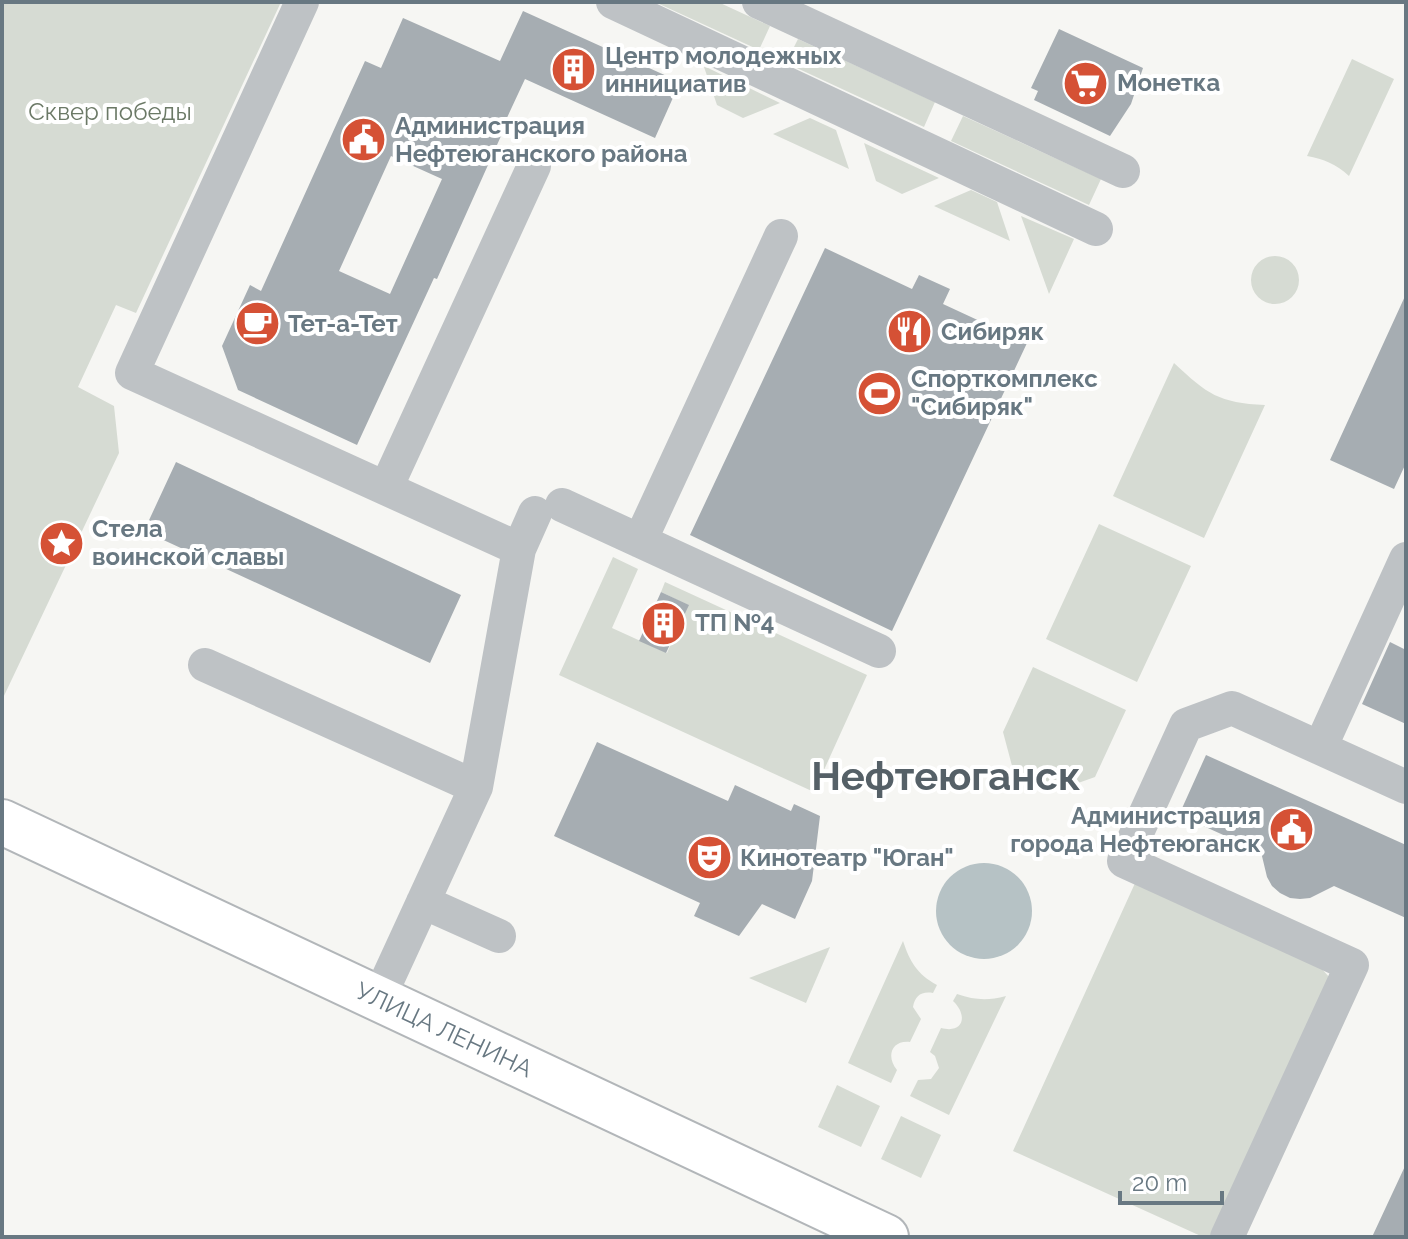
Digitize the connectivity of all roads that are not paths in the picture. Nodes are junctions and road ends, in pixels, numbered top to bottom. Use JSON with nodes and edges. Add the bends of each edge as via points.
{"nodes":[{"id":1,"x":302,"y":2,"type":"edge"},
{"id":2,"x":613,"y":2,"type":"edge"},
{"id":3,"x":759,"y":2,"type":"edge"},
{"id":4,"x":534,"y":166,"type":"dead end"},
{"id":5,"x":1123,"y":171,"type":"dead end"},
{"id":6,"x":1096,"y":229,"type":"dead end"},
{"id":7,"x":781,"y":236,"type":"dead end"},
{"id":8,"x":386,"y":488,"type":"junction"},
{"id":9,"x":640,"y":541,"type":"junction"},
{"id":10,"x":519,"y":549,"type":"junction"},
{"id":11,"x":1406,"y":559,"type":"edge"},
{"id":12,"x":879,"y":651,"type":"dead end"},
{"id":13,"x":205,"y":665,"type":"dead end"},
{"id":14,"x":1320,"y":748,"type":"junction"},
{"id":15,"x":476,"y":787,"type":"junction"},
{"id":16,"x":1406,"y":787,"type":"edge"},
{"id":17,"x":2,"y":822,"type":"edge"},
{"id":18,"x":423,"y":902,"type":"junction"},
{"id":19,"x":499,"y":936,"type":"dead end"},
{"id":20,"x":378,"y":1000,"type":"junction"},
{"id":21,"x":872,"y":1234,"type":"edge"},
{"id":22,"x":1227,"y":1237,"type":"edge"}],
"edges":[{"from":1,"to":8,"type":"street","via":[[132,373]]},
{"from":2,"to":6,"type":"street"},
{"from":3,"to":5,"type":"street"},
{"from":4,"to":8,"type":"street"},
{"from":7,"to":9,"type":"street"},
{"from":8,"to":10,"type":"street"},
{"from":9,"to":10,"type":"street","via":[[549,509]]},
{"from":9,"to":12,"type":"street"},
{"from":10,"to":15,"type":"street"},
{"from":11,"to":14,"type":"street"},
{"from":13,"to":15,"type":"street"},
{"from":14,"to":16,"type":"street"},
{"from":14,"to":22,"type":"street","via":[[1232,708],[1186,725],[1124,861],[1352,965]]},
{"from":15,"to":18,"type":"street"},
{"from":17,"to":20,"type":"main road","name":"УЛИЦА ЛЕНИНА"},
{"from":18,"to":19,"type":"street"},
{"from":18,"to":20,"type":"street"},
{"from":20,"to":21,"type":"main road","name":"УЛИЦА ЛЕНИНА"}]}
